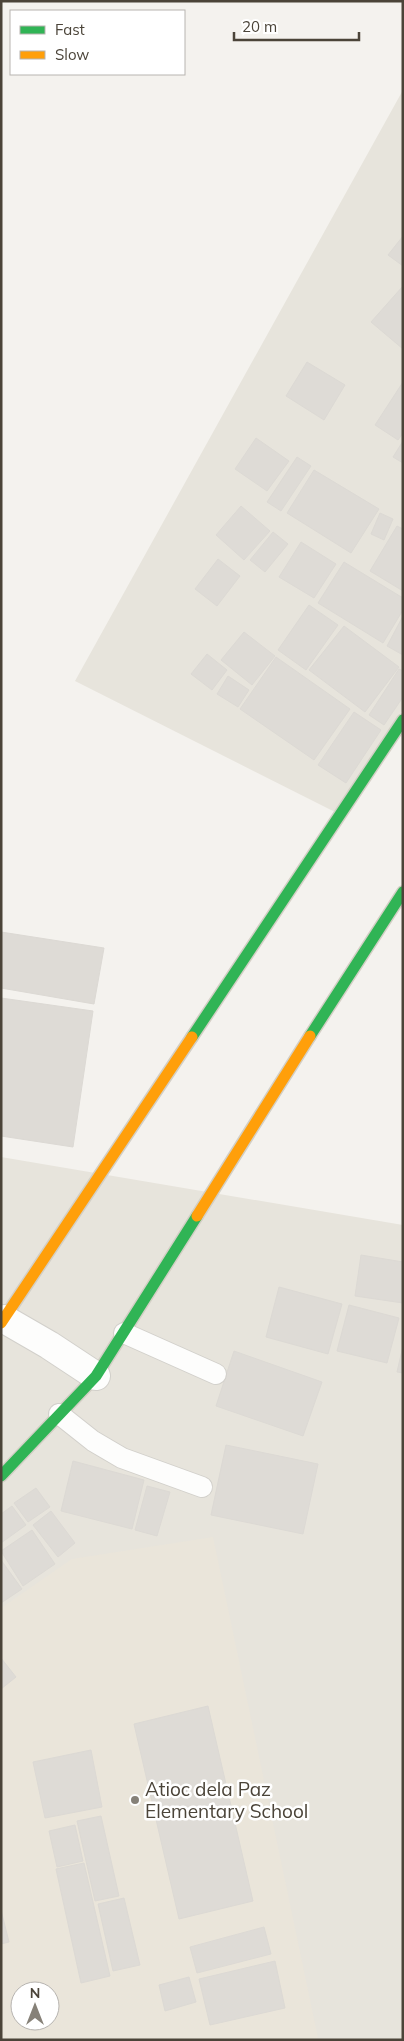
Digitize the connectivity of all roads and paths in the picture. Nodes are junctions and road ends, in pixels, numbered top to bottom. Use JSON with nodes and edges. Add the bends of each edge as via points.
{"nodes":[{"id":1,"x":403,"y":720,"type":"edge"},
{"id":2,"x":403,"y":892,"type":"edge"},
{"id":3,"x":3,"y":1321,"type":"edge"},
{"id":4,"x":124,"y":1333,"type":"junction"},
{"id":5,"x":88,"y":1370,"type":"junction"},
{"id":6,"x":216,"y":1374,"type":"dead end"},
{"id":7,"x":59,"y":1414,"type":"junction"},
{"id":8,"x":1,"y":1476,"type":"edge"},
{"id":9,"x":202,"y":1487,"type":"dead end"}],
"edges":[{"from":1,"to":3,"type":"street"},
{"from":2,"to":4,"type":"street"},
{"from":3,"to":5,"type":"street","via":[[49,1344]]},
{"from":4,"to":5,"type":"street"},
{"from":4,"to":6,"type":"lane"},
{"from":5,"to":7,"type":"street"},
{"from":7,"to":8,"type":"street"},
{"from":7,"to":9,"type":"lane","via":[[122,1458]]}]}
